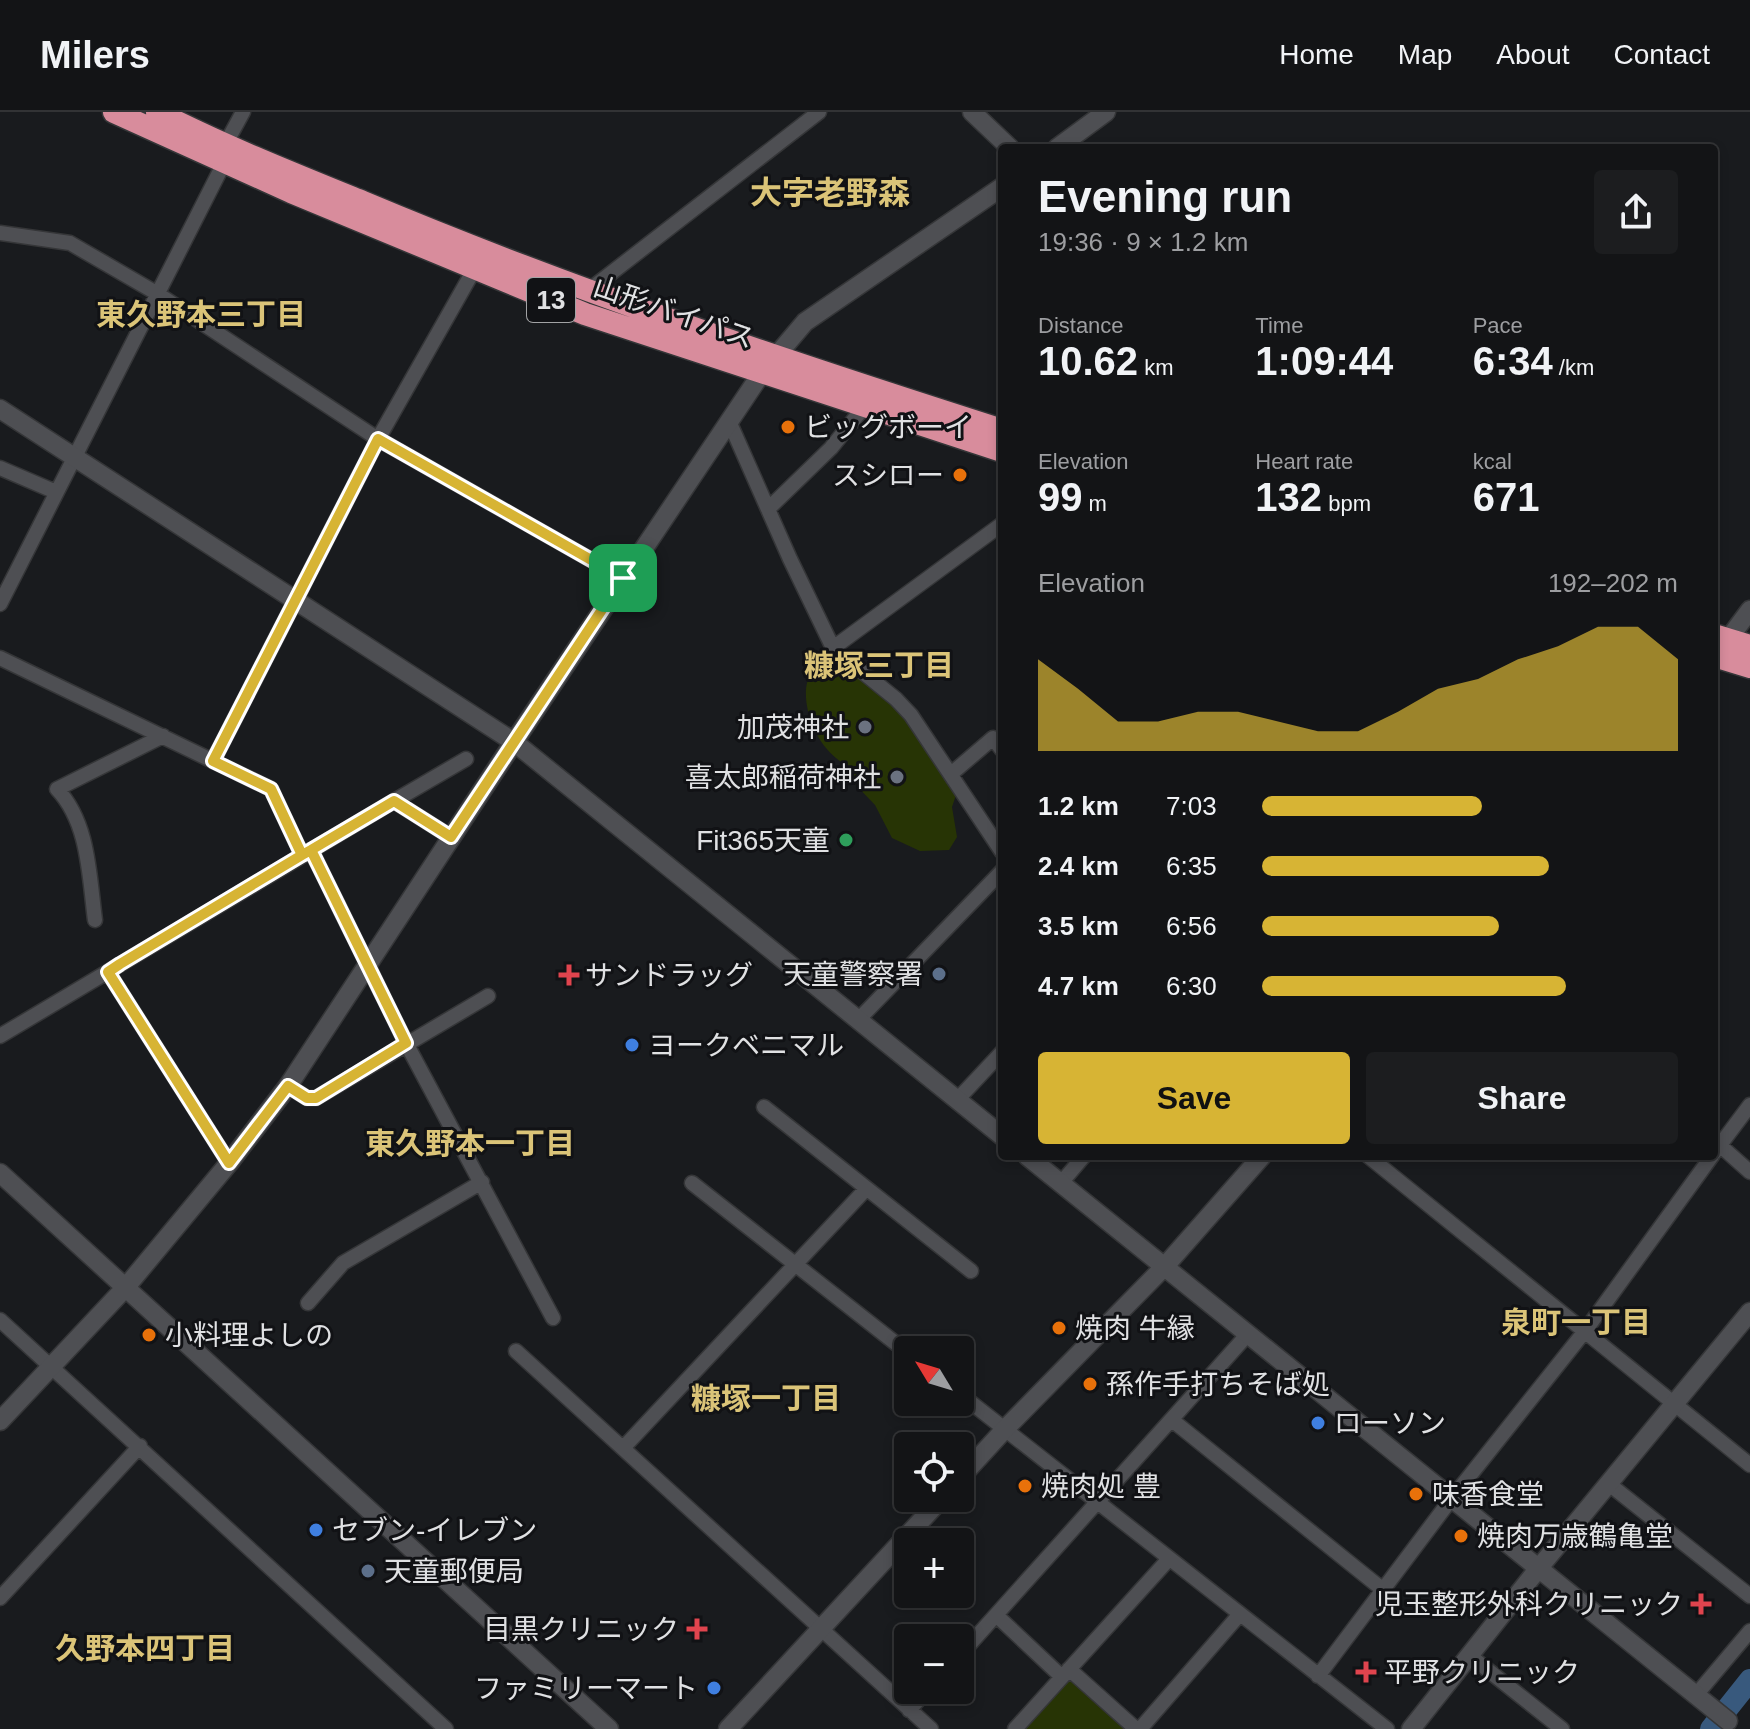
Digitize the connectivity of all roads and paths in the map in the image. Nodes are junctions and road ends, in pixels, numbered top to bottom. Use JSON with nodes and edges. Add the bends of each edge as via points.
{"nodes":[{"id":1,"x":114,"y":112,"type":"edge"},
{"id":2,"x":157,"y":112,"type":"edge"},
{"id":3,"x":243,"y":112,"type":"edge"},
{"id":4,"x":819,"y":112,"type":"edge"},
{"id":5,"x":972,"y":112,"type":"edge"},
{"id":6,"x":1106,"y":112,"type":"edge"},
{"id":7,"x":1006,"y":144,"type":"edge"},
{"id":8,"x":1062,"y":144,"type":"edge"},
{"id":9,"x":225,"y":154,"type":"junction"},
{"id":10,"x":998,"y":190,"type":"edge"},
{"id":11,"x":0,"y":233,"type":"edge"},
{"id":12,"x":475,"y":268,"type":"junction"},
{"id":13,"x":588,"y":291,"type":"junction"},
{"id":14,"x":158,"y":294,"type":"junction"},
{"id":15,"x":768,"y":366,"type":"junction"},
{"id":16,"x":864,"y":407,"type":"junction"},
{"id":17,"x":0,"y":409,"type":"edge"},
{"id":18,"x":729,"y":421,"type":"junction"},
{"id":19,"x":998,"y":429,"type":"edge"},
{"id":20,"x":378,"y":439,"type":"junction"},
{"id":21,"x":998,"y":450,"type":"edge"},
{"id":22,"x":73,"y":456,"type":"junction"},
{"id":23,"x":0,"y":468,"type":"edge"},
{"id":24,"x":56,"y":492,"type":"junction"},
{"id":25,"x":768,"y":509,"type":"junction"},
{"id":26,"x":998,"y":527,"type":"edge"},
{"id":27,"x":623,"y":578,"type":"junction"},
{"id":28,"x":297,"y":602,"type":"junction"},
{"id":29,"x":0,"y":604,"type":"edge"},
{"id":30,"x":1750,"y":610,"type":"edge"},
{"id":31,"x":1750,"y":646,"type":"edge"},
{"id":32,"x":833,"y":648,"type":"junction"},
{"id":33,"x":1718,"y":650,"type":"edge"},
{"id":34,"x":1718,"y":651,"type":"edge"},
{"id":35,"x":1718,"y":651,"type":"edge"},
{"id":36,"x":0,"y":658,"type":"edge"},
{"id":37,"x":1750,"y":667,"type":"edge"},
{"id":38,"x":163,"y":736,"type":"junction"},
{"id":39,"x":514,"y":742,"type":"junction"},
{"id":40,"x":998,"y":745,"type":"edge"},
{"id":41,"x":466,"y":759,"type":"dead end"},
{"id":42,"x":213,"y":761,"type":"junction"},
{"id":43,"x":951,"y":774,"type":"junction"},
{"id":44,"x":394,"y":801,"type":"junction"},
{"id":45,"x":451,"y":837,"type":"junction"},
{"id":46,"x":998,"y":846,"type":"edge"},
{"id":47,"x":306,"y":853,"type":"junction"},
{"id":48,"x":998,"y":875,"type":"edge"},
{"id":49,"x":95,"y":920,"type":"dead end"},
{"id":50,"x":368,"y":965,"type":"junction"},
{"id":51,"x":108,"y":972,"type":"junction"},
{"id":52,"x":488,"y":996,"type":"dead end"},
{"id":53,"x":859,"y":1019,"type":"junction"},
{"id":54,"x":0,"y":1036,"type":"edge"},
{"id":55,"x":406,"y":1043,"type":"junction"},
{"id":56,"x":998,"y":1056,"type":"edge"},
{"id":57,"x":288,"y":1086,"type":"junction"},
{"id":58,"x":957,"y":1100,"type":"junction"},
{"id":59,"x":1750,"y":1105,"type":"edge"},
{"id":60,"x":764,"y":1107,"type":"dead end"},
{"id":61,"x":998,"y":1133,"type":"edge"},
{"id":62,"x":1718,"y":1145,"type":"edge"},
{"id":63,"x":1718,"y":1151,"type":"edge"},
{"id":64,"x":1032,"y":1160,"type":"edge"},
{"id":65,"x":1081,"y":1160,"type":"edge"},
{"id":66,"x":1258,"y":1160,"type":"edge"},
{"id":67,"x":1373,"y":1160,"type":"edge"},
{"id":68,"x":1707,"y":1160,"type":"edge"},
{"id":69,"x":229,"y":1163,"type":"junction"},
{"id":70,"x":1750,"y":1172,"type":"edge"},
{"id":71,"x":0,"y":1173,"type":"edge"},
{"id":72,"x":482,"y":1182,"type":"junction"},
{"id":73,"x":692,"y":1183,"type":"dead end"},
{"id":74,"x":1061,"y":1183,"type":"junction"},
{"id":75,"x":866,"y":1189,"type":"junction"},
{"id":76,"x":794,"y":1263,"type":"junction"},
{"id":77,"x":1166,"y":1265,"type":"junction"},
{"id":78,"x":971,"y":1271,"type":"dead end"},
{"id":79,"x":126,"y":1287,"type":"junction"},
{"id":80,"x":308,"y":1303,"type":"dead end"},
{"id":81,"x":1750,"y":1312,"type":"edge"},
{"id":82,"x":553,"y":1318,"type":"dead end"},
{"id":83,"x":0,"y":1320,"type":"edge"},
{"id":84,"x":1585,"y":1331,"type":"junction"},
{"id":85,"x":1248,"y":1334,"type":"junction"},
{"id":86,"x":894,"y":1342,"type":"edge"},
{"id":87,"x":516,"y":1351,"type":"dead end"},
{"id":88,"x":50,"y":1367,"type":"junction"},
{"id":89,"x":1675,"y":1403,"type":"junction"},
{"id":90,"x":974,"y":1405,"type":"edge"},
{"id":91,"x":1172,"y":1420,"type":"junction"},
{"id":92,"x":0,"y":1421,"type":"edge"},
{"id":93,"x":1005,"y":1429,"type":"junction"},
{"id":94,"x":140,"y":1446,"type":"junction"},
{"id":95,"x":624,"y":1447,"type":"junction"},
{"id":96,"x":974,"y":1463,"type":"edge"},
{"id":97,"x":1750,"y":1465,"type":"edge"},
{"id":98,"x":1609,"y":1484,"type":"junction"},
{"id":99,"x":1452,"y":1498,"type":"junction"},
{"id":100,"x":1097,"y":1503,"type":"junction"},
{"id":101,"x":929,"y":1512,"type":"edge"},
{"id":102,"x":1168,"y":1560,"type":"junction"},
{"id":103,"x":1538,"y":1569,"type":"junction"},
{"id":104,"x":1382,"y":1589,"type":"junction"},
{"id":105,"x":1750,"y":1596,"type":"edge"},
{"id":106,"x":0,"y":1598,"type":"edge"},
{"id":107,"x":1240,"y":1614,"type":"junction"},
{"id":108,"x":996,"y":1615,"type":"junction"},
{"id":109,"x":822,"y":1630,"type":"junction"},
{"id":110,"x":1750,"y":1631,"type":"edge"},
{"id":111,"x":974,"y":1639,"type":"edge"},
{"id":112,"x":1469,"y":1655,"type":"junction"},
{"id":113,"x":1066,"y":1673,"type":"junction"},
{"id":114,"x":1318,"y":1676,"type":"junction"},
{"id":115,"x":1699,"y":1698,"type":"junction"},
{"id":116,"x":915,"y":1704,"type":"edge"},
{"id":117,"x":909,"y":1710,"type":"junction"},
{"id":118,"x":1733,"y":1725,"type":"edge"},
{"id":119,"x":446,"y":1729,"type":"edge"},
{"id":120,"x":609,"y":1729,"type":"edge"},
{"id":121,"x":728,"y":1729,"type":"edge"},
{"id":122,"x":931,"y":1729,"type":"edge"},
{"id":123,"x":1015,"y":1729,"type":"edge"},
{"id":124,"x":1138,"y":1729,"type":"edge"},
{"id":125,"x":1387,"y":1729,"type":"edge"},
{"id":126,"x":1411,"y":1729,"type":"edge"},
{"id":127,"x":1562,"y":1729,"type":"edge"}],
"edges":[{"from":1,"to":9,"type":"highway","name":"山形バイパス","number":"13"},
{"from":2,"to":9,"type":"highway","name":"山形バイパス","number":"13"},
{"from":3,"to":9,"type":"street"},
{"from":4,"to":13,"type":"street"},
{"from":5,"to":7,"type":"street"},
{"from":6,"to":8,"type":"street"},
{"from":9,"to":12,"type":"highway","name":"山形バイパス","number":"13"},
{"from":9,"to":13,"type":"highway","name":"山形バイパス","number":"13"},
{"from":9,"to":14,"type":"street"},
{"from":10,"to":15,"type":"street","via":[[805,322]]},
{"from":11,"to":14,"type":"street","via":[[70,243]]},
{"from":12,"to":15,"type":"highway","name":"山形バイパス","number":"13","via":[[585,314]]},
{"from":12,"to":20,"type":"street"},
{"from":13,"to":15,"type":"highway","name":"山形バイパス","number":"13"},
{"from":14,"to":20,"type":"street"},
{"from":14,"to":22,"type":"street"},
{"from":15,"to":16,"type":"highway","name":"山形バイパス","number":"13"},
{"from":15,"to":18,"type":"street"},
{"from":15,"to":19,"type":"highway","name":"山形バイパス","number":"13"},
{"from":16,"to":21,"type":"highway","name":"山形バイパス","number":"13"},
{"from":16,"to":25,"type":"street","via":[[831,448]]},
{"from":17,"to":22,"type":"street"},
{"from":18,"to":25,"type":"street"},
{"from":18,"to":27,"type":"street"},
{"from":20,"to":27,"type":"street"},
{"from":20,"to":28,"type":"street"},
{"from":22,"to":24,"type":"street"},
{"from":22,"to":28,"type":"street"},
{"from":23,"to":24,"type":"street"},
{"from":24,"to":29,"type":"street"},
{"from":25,"to":32,"type":"street"},
{"from":26,"to":32,"type":"street"},
{"from":27,"to":39,"type":"street"},
{"from":28,"to":39,"type":"street"},
{"from":28,"to":42,"type":"street"},
{"from":30,"to":33,"type":"street"},
{"from":31,"to":34,"type":"highway"},
{"from":32,"to":43,"type":"street","via":[[911,715]]},
{"from":35,"to":37,"type":"highway"},
{"from":36,"to":38,"type":"street"},
{"from":38,"to":42,"type":"street"},
{"from":38,"to":49,"type":"street","via":[[57,789],[79,822]]},
{"from":39,"to":45,"type":"street"},
{"from":39,"to":53,"type":"street"},
{"from":40,"to":43,"type":"street","via":[[993,738]]},
{"from":41,"to":44,"type":"street"},
{"from":42,"to":47,"type":"street","via":[[271,789]]},
{"from":43,"to":46,"type":"street"},
{"from":44,"to":45,"type":"street"},
{"from":44,"to":47,"type":"street"},
{"from":45,"to":50,"type":"street"},
{"from":47,"to":50,"type":"street"},
{"from":47,"to":51,"type":"street"},
{"from":48,"to":53,"type":"street"},
{"from":50,"to":55,"type":"street"},
{"from":50,"to":57,"type":"street"},
{"from":51,"to":54,"type":"street"},
{"from":51,"to":69,"type":"street"},
{"from":52,"to":55,"type":"street"},
{"from":53,"to":58,"type":"street"},
{"from":55,"to":57,"type":"street","via":[[316,1098]]},
{"from":55,"to":72,"type":"street"},
{"from":56,"to":58,"type":"street"},
{"from":57,"to":69,"type":"street"},
{"from":58,"to":61,"type":"street"},
{"from":59,"to":62,"type":"street"},
{"from":60,"to":75,"type":"street"},
{"from":63,"to":70,"type":"street"},
{"from":64,"to":74,"type":"street"},
{"from":65,"to":74,"type":"street"},
{"from":66,"to":77,"type":"street"},
{"from":67,"to":84,"type":"street"},
{"from":68,"to":84,"type":"street"},
{"from":69,"to":79,"type":"street"},
{"from":71,"to":79,"type":"street"},
{"from":72,"to":80,"type":"street","via":[[343,1263]]},
{"from":72,"to":82,"type":"street"},
{"from":73,"to":76,"type":"street"},
{"from":74,"to":77,"type":"street"},
{"from":75,"to":76,"type":"street"},
{"from":75,"to":78,"type":"street"},
{"from":76,"to":86,"type":"street"},
{"from":76,"to":95,"type":"street"},
{"from":77,"to":85,"type":"street"},
{"from":77,"to":93,"type":"street"},
{"from":79,"to":88,"type":"street"},
{"from":79,"to":120,"type":"street"},
{"from":81,"to":89,"type":"street"},
{"from":83,"to":88,"type":"street"},
{"from":84,"to":89,"type":"street"},
{"from":84,"to":99,"type":"street"},
{"from":85,"to":91,"type":"street"},
{"from":85,"to":99,"type":"street"},
{"from":87,"to":95,"type":"street"},
{"from":88,"to":92,"type":"street"},
{"from":88,"to":94,"type":"street"},
{"from":89,"to":97,"type":"street"},
{"from":89,"to":98,"type":"street"},
{"from":90,"to":93,"type":"street"},
{"from":91,"to":100,"type":"street"},
{"from":91,"to":104,"type":"street"},
{"from":93,"to":96,"type":"street"},
{"from":93,"to":100,"type":"street"},
{"from":94,"to":106,"type":"street"},
{"from":94,"to":119,"type":"street"},
{"from":95,"to":109,"type":"street"},
{"from":98,"to":103,"type":"street"},
{"from":98,"to":105,"type":"street"},
{"from":99,"to":103,"type":"street"},
{"from":99,"to":104,"type":"street"},
{"from":100,"to":102,"type":"street"},
{"from":100,"to":108,"type":"street"},
{"from":101,"to":109,"type":"street"},
{"from":102,"to":107,"type":"street"},
{"from":102,"to":113,"type":"street"},
{"from":103,"to":112,"type":"street"},
{"from":103,"to":115,"type":"street"},
{"from":104,"to":114,"type":"street"},
{"from":107,"to":114,"type":"street"},
{"from":107,"to":124,"type":"street"},
{"from":108,"to":111,"type":"street"},
{"from":108,"to":113,"type":"street"},
{"from":109,"to":117,"type":"street"},
{"from":109,"to":121,"type":"street"},
{"from":110,"to":115,"type":"street"},
{"from":112,"to":126,"type":"street"},
{"from":112,"to":127,"type":"street"},
{"from":113,"to":123,"type":"street"},
{"from":113,"to":124,"type":"street"},
{"from":114,"to":125,"type":"street"},
{"from":115,"to":118,"type":"street"},
{"from":116,"to":117,"type":"street"},
{"from":117,"to":122,"type":"street"}]}
